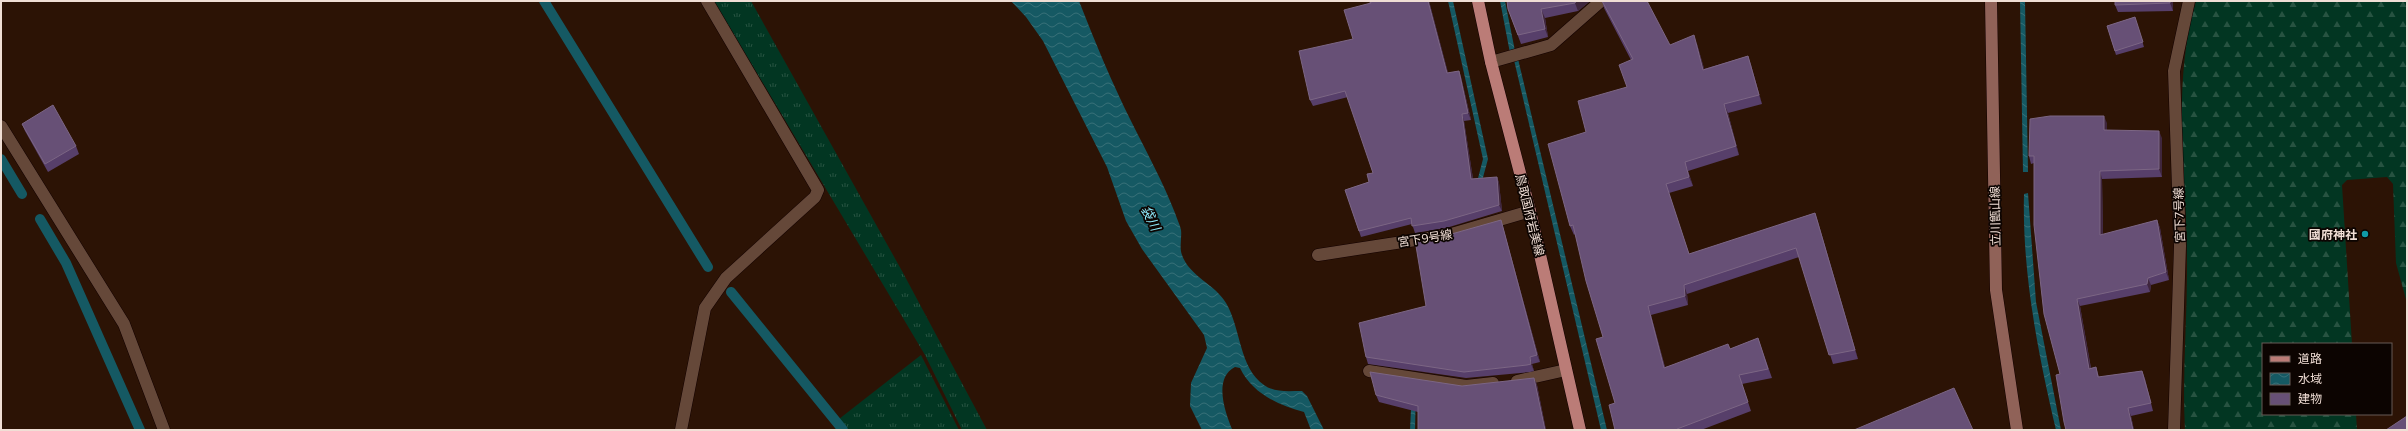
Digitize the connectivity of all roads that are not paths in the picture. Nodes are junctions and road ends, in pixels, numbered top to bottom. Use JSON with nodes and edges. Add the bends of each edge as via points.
{"nodes":[{"id":1,"x":707,"y":1,"type":"edge"},
{"id":2,"x":1478,"y":1,"type":"edge"},
{"id":3,"x":1601,"y":1,"type":"edge"},
{"id":4,"x":1991,"y":1,"type":"edge"},
{"id":5,"x":2189,"y":1,"type":"edge"},
{"id":6,"x":1491,"y":62,"type":"junction"},
{"id":7,"x":1,"y":126,"type":"edge"},
{"id":8,"x":1530,"y":211,"type":"junction"},
{"id":9,"x":1318,"y":255,"type":"dead end"},
{"id":10,"x":1566,"y":370,"type":"junction"},
{"id":11,"x":1369,"y":371,"type":"edge"},
{"id":12,"x":164,"y":430,"type":"edge"},
{"id":13,"x":681,"y":430,"type":"edge"},
{"id":14,"x":1580,"y":430,"type":"edge"},
{"id":15,"x":2017,"y":430,"type":"edge"},
{"id":16,"x":2174,"y":430,"type":"edge"}],
"edges":[{"from":1,"to":13,"type":"street","via":[[818,190],[815,197],[726,278],[705,308]]},
{"from":2,"to":6,"type":"main road","name":"鳥取国府岩美線"},
{"from":3,"to":6,"type":"street","via":[[1550,45]]},
{"from":4,"to":15,"type":"street","name":"立川甑山線","via":[[1996,290]]},
{"from":5,"to":16,"type":"street","name":"宮下7号線","via":[[2174,71],[2180,246]]},
{"from":6,"to":8,"type":"main road","name":"鳥取国府岩美線"},
{"from":7,"to":12,"type":"street","via":[[124,324]]},
{"from":8,"to":9,"type":"street","name":"宮下9号線","via":[[1448,235]]},
{"from":8,"to":10,"type":"main road","name":"鳥取国府岩美線"},
{"from":10,"to":11,"type":"street","via":[[1531,379],[1466,386]]},
{"from":10,"to":14,"type":"main road","name":"鳥取国府岩美線"}]}
